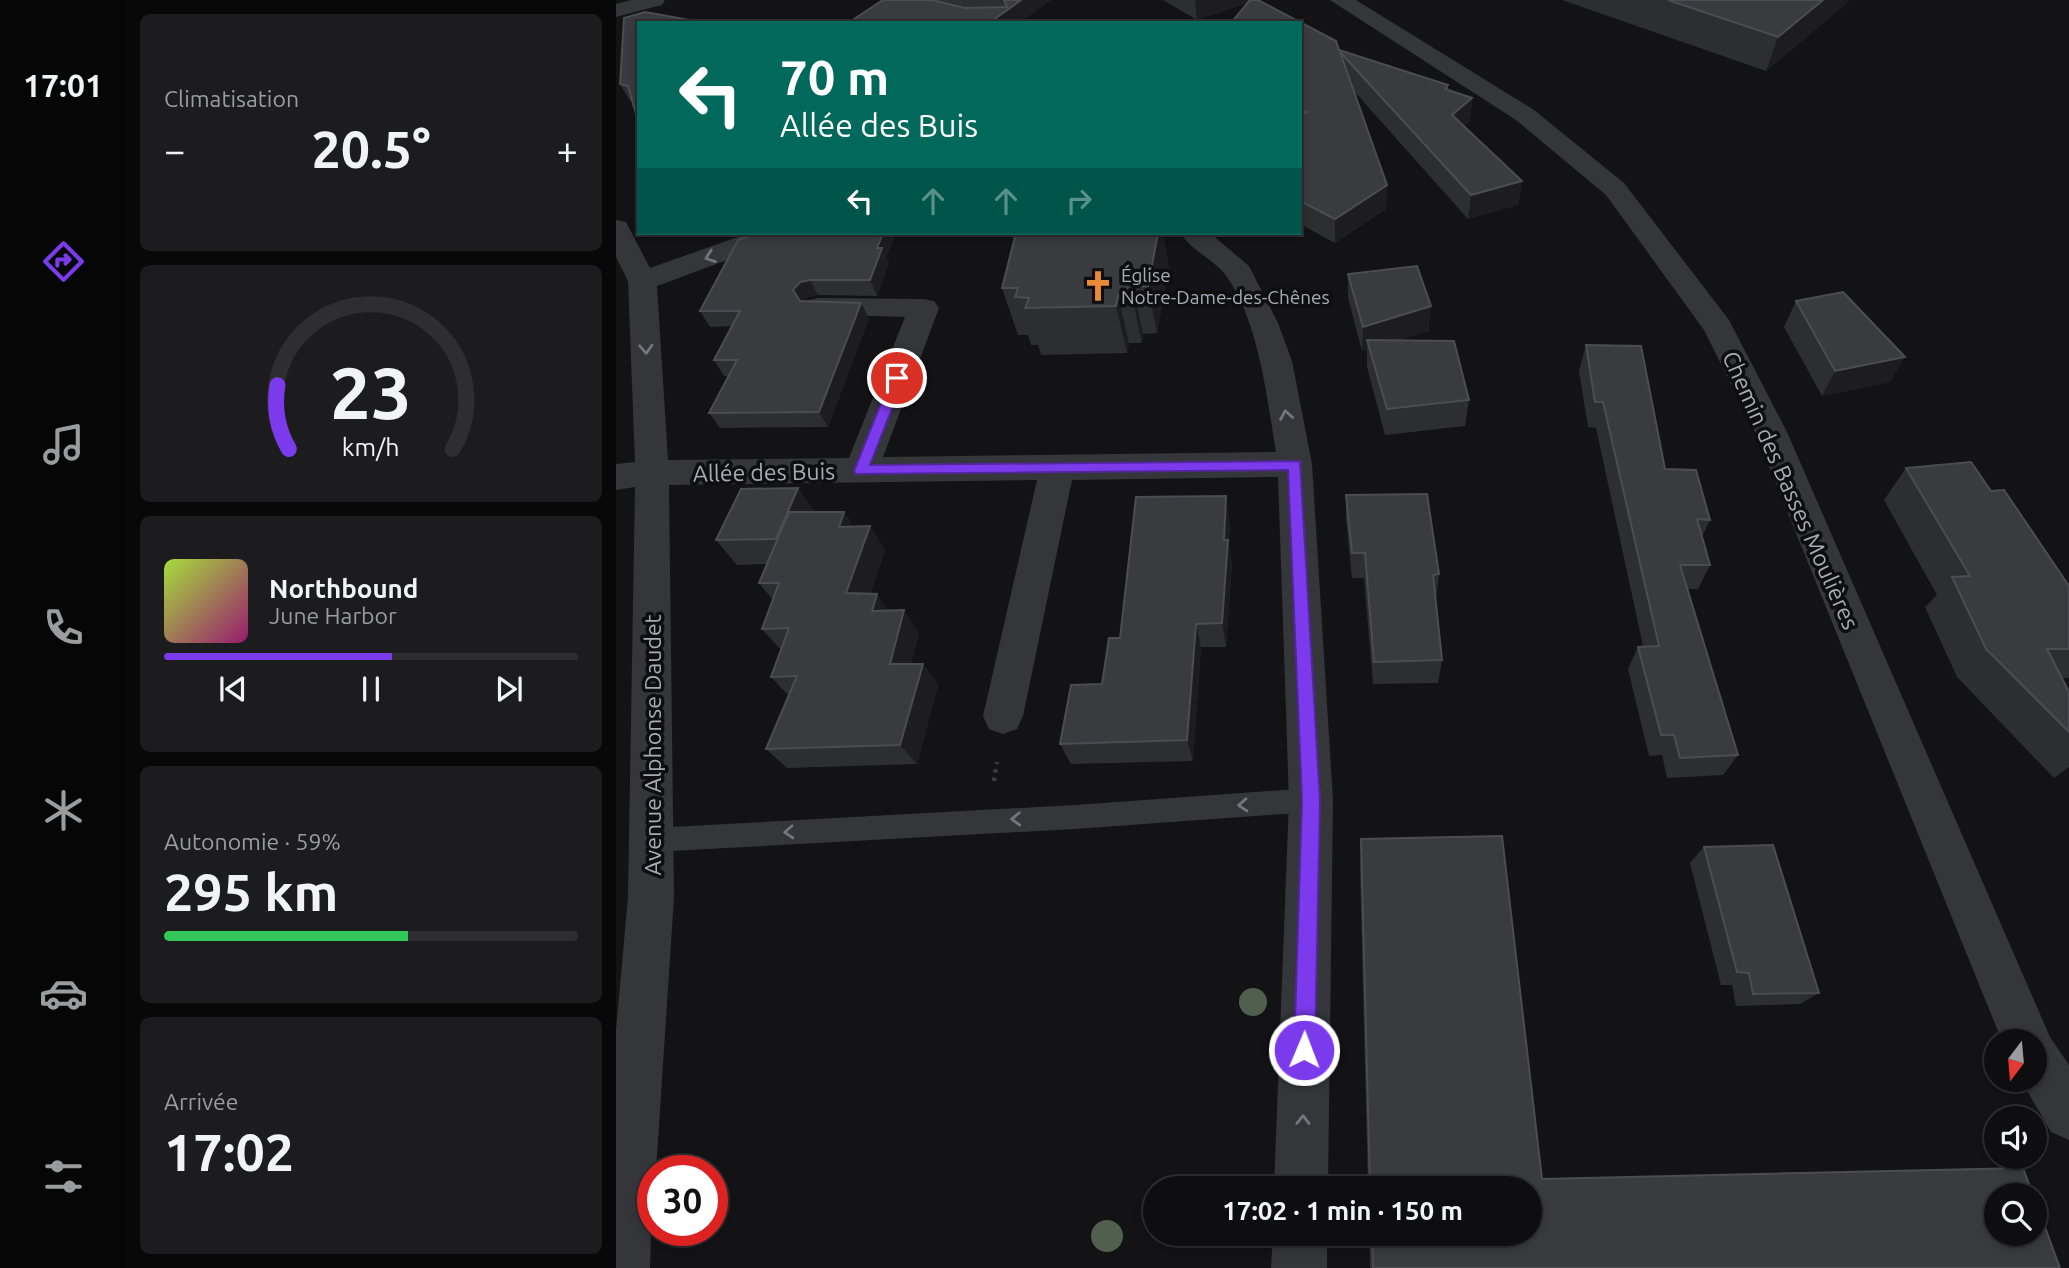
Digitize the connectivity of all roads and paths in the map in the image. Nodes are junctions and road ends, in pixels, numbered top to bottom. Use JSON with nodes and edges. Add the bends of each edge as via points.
{"nodes":[{"id":1,"x":654,"y":0,"type":"edge"},
{"id":2,"x":1341,"y":0,"type":"edge"},
{"id":3,"x":616,"y":11,"type":"edge"},
{"id":4,"x":616,"y":228,"type":"edge"},
{"id":5,"x":768,"y":235,"type":"edge"},
{"id":6,"x":1196,"y":235,"type":"edge"},
{"id":7,"x":642,"y":281,"type":"junction"},
{"id":8,"x":819,"y":307,"type":"edge"},
{"id":9,"x":1295,"y":464,"type":"junction"},
{"id":10,"x":1058,"y":468,"type":"junction"},
{"id":11,"x":861,"y":471,"type":"junction"},
{"id":12,"x":634,"y":475,"type":"edge"},
{"id":13,"x":1003,"y":716,"type":"joint"},
{"id":14,"x":1311,"y":800,"type":"junction"},
{"id":15,"x":989,"y":820,"type":"junction"},
{"id":16,"x":652,"y":839,"type":"junction"},
{"id":17,"x":2022,"y":1029,"type":"edge"},
{"id":18,"x":2048,"y":1078,"type":"edge"},
{"id":19,"x":2069,"y":1114,"type":"edge"},
{"id":20,"x":1301,"y":1176,"type":"edge"},
{"id":21,"x":1300,"y":1246,"type":"edge"},
{"id":22,"x":622,"y":1268,"type":"edge"},
{"id":23,"x":1299,"y":1268,"type":"edge"}],
"edges":[{"from":1,"to":3,"type":"street"},
{"from":2,"to":17,"type":"street","name":"Chemin des Basses Moulières","via":[[1525,115],[1615,189],[1718,327],[1771,432]]},
{"from":4,"to":7,"type":"street","name":"Avenue Alphonse Daudet"},
{"from":5,"to":7,"type":"street","one_way":true},
{"from":9,"to":6,"type":"street","one_way":true,"via":[[1276,361],[1263,323],[1239,272]]},
{"from":7,"to":12,"type":"street","name":"Avenue Alphonse Daudet","one_way":true},
{"from":8,"to":11,"type":"street","via":[[925,309]]},
{"from":9,"to":10,"type":"street","name":"Allée des Buis"},
{"from":9,"to":14,"type":"street"},
{"from":10,"to":11,"type":"street","name":"Allée des Buis"},
{"from":10,"to":13,"type":"street"},
{"from":11,"to":12,"type":"street","name":"Allée des Buis"},
{"from":12,"to":16,"type":"street","name":"Avenue Alphonse Daudet"},
{"from":13,"to":15,"type":"path"},
{"from":14,"to":15,"type":"lane","one_way":true},
{"from":20,"to":14,"type":"street","one_way":true},
{"from":15,"to":16,"type":"lane","one_way":true},
{"from":16,"to":22,"type":"street","name":"Avenue Alphonse Daudet"},
{"from":18,"to":19,"type":"street"},
{"from":21,"to":23,"type":"street"}]}
